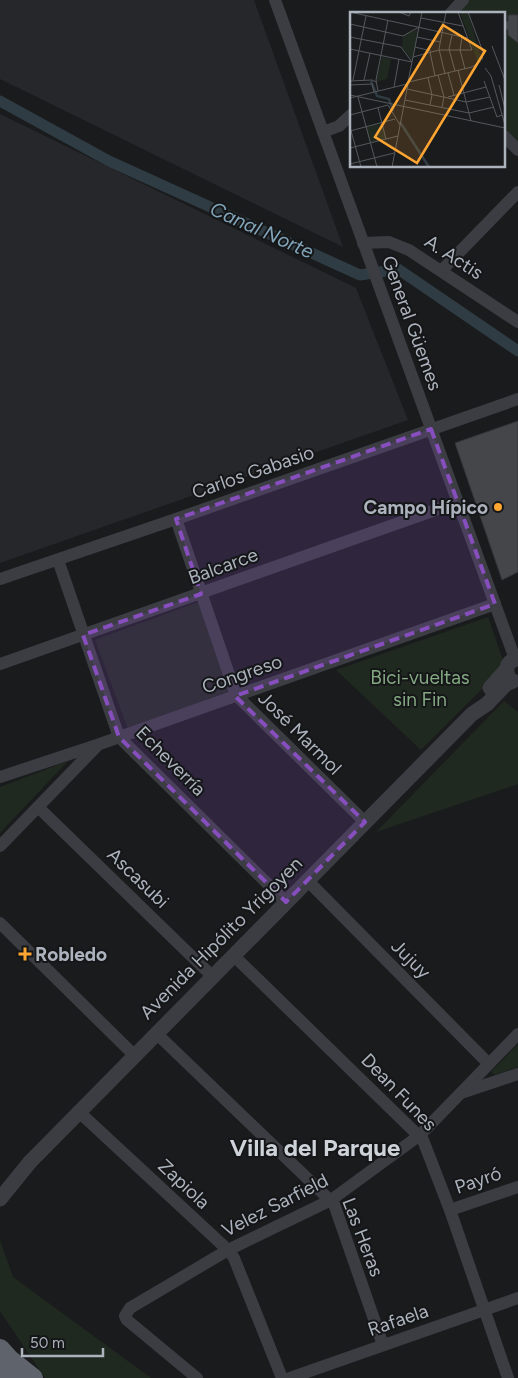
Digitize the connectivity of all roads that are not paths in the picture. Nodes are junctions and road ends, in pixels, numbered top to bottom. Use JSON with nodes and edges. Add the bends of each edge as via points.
{"nodes":[{"id":1,"x":275,"y":0,"type":"edge"},
{"id":2,"x":463,"y":0,"type":"edge"},
{"id":3,"x":452,"y":12,"type":"edge"},
{"id":4,"x":350,"y":116,"type":"edge"},
{"id":5,"x":324,"y":132,"type":"junction"},
{"id":6,"x":506,"y":138,"type":"edge"},
{"id":7,"x":518,"y":150,"type":"edge"},
{"id":8,"x":518,"y":192,"type":"edge"},
{"id":9,"x":362,"y":243,"type":"junction"},
{"id":10,"x":442,"y":270,"type":"junction"},
{"id":11,"x":518,"y":322,"type":"edge"},
{"id":12,"x":518,"y":399,"type":"edge"},
{"id":13,"x":431,"y":429,"type":"junction"},
{"id":14,"x":458,"y":502,"type":"junction"},
{"id":15,"x":176,"y":519,"type":"junction"},
{"id":16,"x":58,"y":560,"type":"junction"},
{"id":17,"x":0,"y":579,"type":"edge"},
{"id":18,"x":201,"y":594,"type":"junction"},
{"id":19,"x":495,"y":604,"type":"junction"},
{"id":20,"x":83,"y":635,"type":"junction"},
{"id":21,"x":0,"y":664,"type":"edge"},
{"id":22,"x":514,"y":670,"type":"edge"},
{"id":23,"x":236,"y":696,"type":"junction"},
{"id":24,"x":119,"y":737,"type":"junction"},
{"id":25,"x":97,"y":745,"type":"junction"},
{"id":26,"x":0,"y":777,"type":"edge"},
{"id":27,"x":38,"y":807,"type":"junction"},
{"id":28,"x":365,"y":822,"type":"junction"},
{"id":29,"x":0,"y":846,"type":"edge"},
{"id":30,"x":306,"y":880,"type":"junction"},
{"id":31,"x":286,"y":902,"type":"junction"},
{"id":32,"x":0,"y":923,"type":"edge"},
{"id":33,"x":233,"y":955,"type":"junction"},
{"id":34,"x":212,"y":976,"type":"junction"},
{"id":35,"x":156,"y":1033,"type":"junction"},
{"id":36,"x":518,"y":1034,"type":"edge"},
{"id":37,"x":134,"y":1055,"type":"junction"},
{"id":38,"x":489,"y":1064,"type":"junction"},
{"id":39,"x":518,"y":1074,"type":"edge"},
{"id":40,"x":461,"y":1093,"type":"junction"},
{"id":41,"x":78,"y":1111,"type":"junction"},
{"id":42,"x":420,"y":1135,"type":"junction"},
{"id":43,"x":518,"y":1187,"type":"edge"},
{"id":44,"x":1,"y":1197,"type":"edge"},
{"id":45,"x":331,"y":1200,"type":"junction"},
{"id":46,"x":450,"y":1210,"type":"junction"},
{"id":47,"x":228,"y":1250,"type":"junction"},
{"id":48,"x":518,"y":1298,"type":"edge"},
{"id":49,"x":485,"y":1310,"type":"junction"},
{"id":50,"x":383,"y":1346,"type":"junction"},
{"id":51,"x":0,"y":1350,"type":"edge"},
{"id":52,"x":0,"y":1370,"type":"edge"},
{"id":53,"x":10,"y":1378,"type":"edge"},
{"id":54,"x":33,"y":1378,"type":"edge"},
{"id":55,"x":198,"y":1378,"type":"edge"},
{"id":56,"x":282,"y":1378,"type":"edge"},
{"id":57,"x":290,"y":1378,"type":"edge"},
{"id":58,"x":508,"y":1378,"type":"edge"}],
"edges":[{"from":1,"to":5,"type":"street","name":"General Güemes"},
{"from":2,"to":3,"type":"street"},
{"from":4,"to":5,"type":"street"},
{"from":5,"to":9,"type":"street","name":"General Güemes"},
{"from":6,"to":7,"type":"street"},
{"from":8,"to":10,"type":"street"},
{"from":9,"to":10,"type":"street","name":"A. Actis","via":[[389,242]]},
{"from":9,"to":13,"type":"street","name":"General Güemes"},
{"from":10,"to":11,"type":"street","name":"A. Actis"},
{"from":12,"to":13,"type":"street","name":"Carlos Gabasio"},
{"from":13,"to":14,"type":"street","name":"General Güemes"},
{"from":13,"to":15,"type":"street","name":"Carlos Gabasio"},
{"from":14,"to":18,"type":"street","name":"Balcarce"},
{"from":14,"to":19,"type":"street","name":"General Güemes"},
{"from":15,"to":16,"type":"street","name":"Carlos Gabasio"},
{"from":15,"to":18,"type":"street","name":"José Marmol"},
{"from":16,"to":17,"type":"street","name":"Carlos Gabasio"},
{"from":16,"to":20,"type":"street","name":"Echeverría"},
{"from":18,"to":20,"type":"street","name":"Balcarce"},
{"from":18,"to":23,"type":"street","name":"José Marmol"},
{"from":19,"to":22,"type":"street","name":"General Güemes"},
{"from":19,"to":23,"type":"street","name":"Congreso"},
{"from":20,"to":21,"type":"street","name":"Balcarce"},
{"from":20,"to":24,"type":"street","name":"Echeverría"},
{"from":22,"to":28,"type":"street","name":"Avenida Hipólito Yrigoyen","via":[[478,699],[472,714]]},
{"from":23,"to":24,"type":"street","name":"Congreso"},
{"from":23,"to":28,"type":"street","name":"José Marmol"},
{"from":24,"to":25,"type":"street","name":"Congreso"},
{"from":24,"to":31,"type":"street","name":"Echeverría"},
{"from":25,"to":26,"type":"street","name":"Congreso"},
{"from":25,"to":27,"type":"street"},
{"from":27,"to":29,"type":"street"},
{"from":27,"to":34,"type":"street","name":"Ascasubi"},
{"from":28,"to":30,"type":"street","name":"Avenida Hipólito Yrigoyen"},
{"from":30,"to":31,"type":"street","name":"Avenida Hipólito Yrigoyen"},
{"from":30,"to":38,"type":"street","name":"Jujuy"},
{"from":31,"to":33,"type":"street","name":"Avenida Hipólito Yrigoyen"},
{"from":32,"to":37,"type":"street"},
{"from":33,"to":34,"type":"street","name":"Avenida Hipólito Yrigoyen"},
{"from":33,"to":42,"type":"street","name":"Dean Funes"},
{"from":34,"to":35,"type":"street","name":"Avenida Hipólito Yrigoyen"},
{"from":35,"to":37,"type":"street","name":"Avenida Hipólito Yrigoyen"},
{"from":35,"to":45,"type":"street","name":"Las Heras"},
{"from":36,"to":38,"type":"street","name":"Velez Sarfield"},
{"from":37,"to":41,"type":"street","name":"Avenida Hipólito Yrigoyen"},
{"from":38,"to":40,"type":"street","name":"Velez Sarfield"},
{"from":39,"to":40,"type":"street"},
{"from":40,"to":42,"type":"street","name":"Velez Sarfield"},
{"from":41,"to":44,"type":"street","name":"Avenida Hipólito Yrigoyen"},
{"from":41,"to":47,"type":"street","name":"Zapiola"},
{"from":42,"to":45,"type":"street","name":"Velez Sarfield"},
{"from":42,"to":46,"type":"street","name":"Dean Funes"},
{"from":43,"to":46,"type":"street","name":"Payró"},
{"from":45,"to":47,"type":"street","name":"Velez Sarfield"},
{"from":45,"to":50,"type":"street","name":"Las Heras"},
{"from":46,"to":49,"type":"street","name":"Dean Funes"},
{"from":47,"to":55,"type":"street","name":"Velez Sarfield","via":[[136,1303],[125,1316]]},
{"from":47,"to":56,"type":"street","name":"Zapiola"},
{"from":48,"to":49,"type":"street","name":"Rafaela"},
{"from":49,"to":50,"type":"street","name":"Rafaela"},
{"from":49,"to":58,"type":"street","name":"Dean Funes"},
{"from":50,"to":57,"type":"street","name":"Rafaela"},
{"from":51,"to":54,"type":"highway"},
{"from":52,"to":53,"type":"highway"}]}
